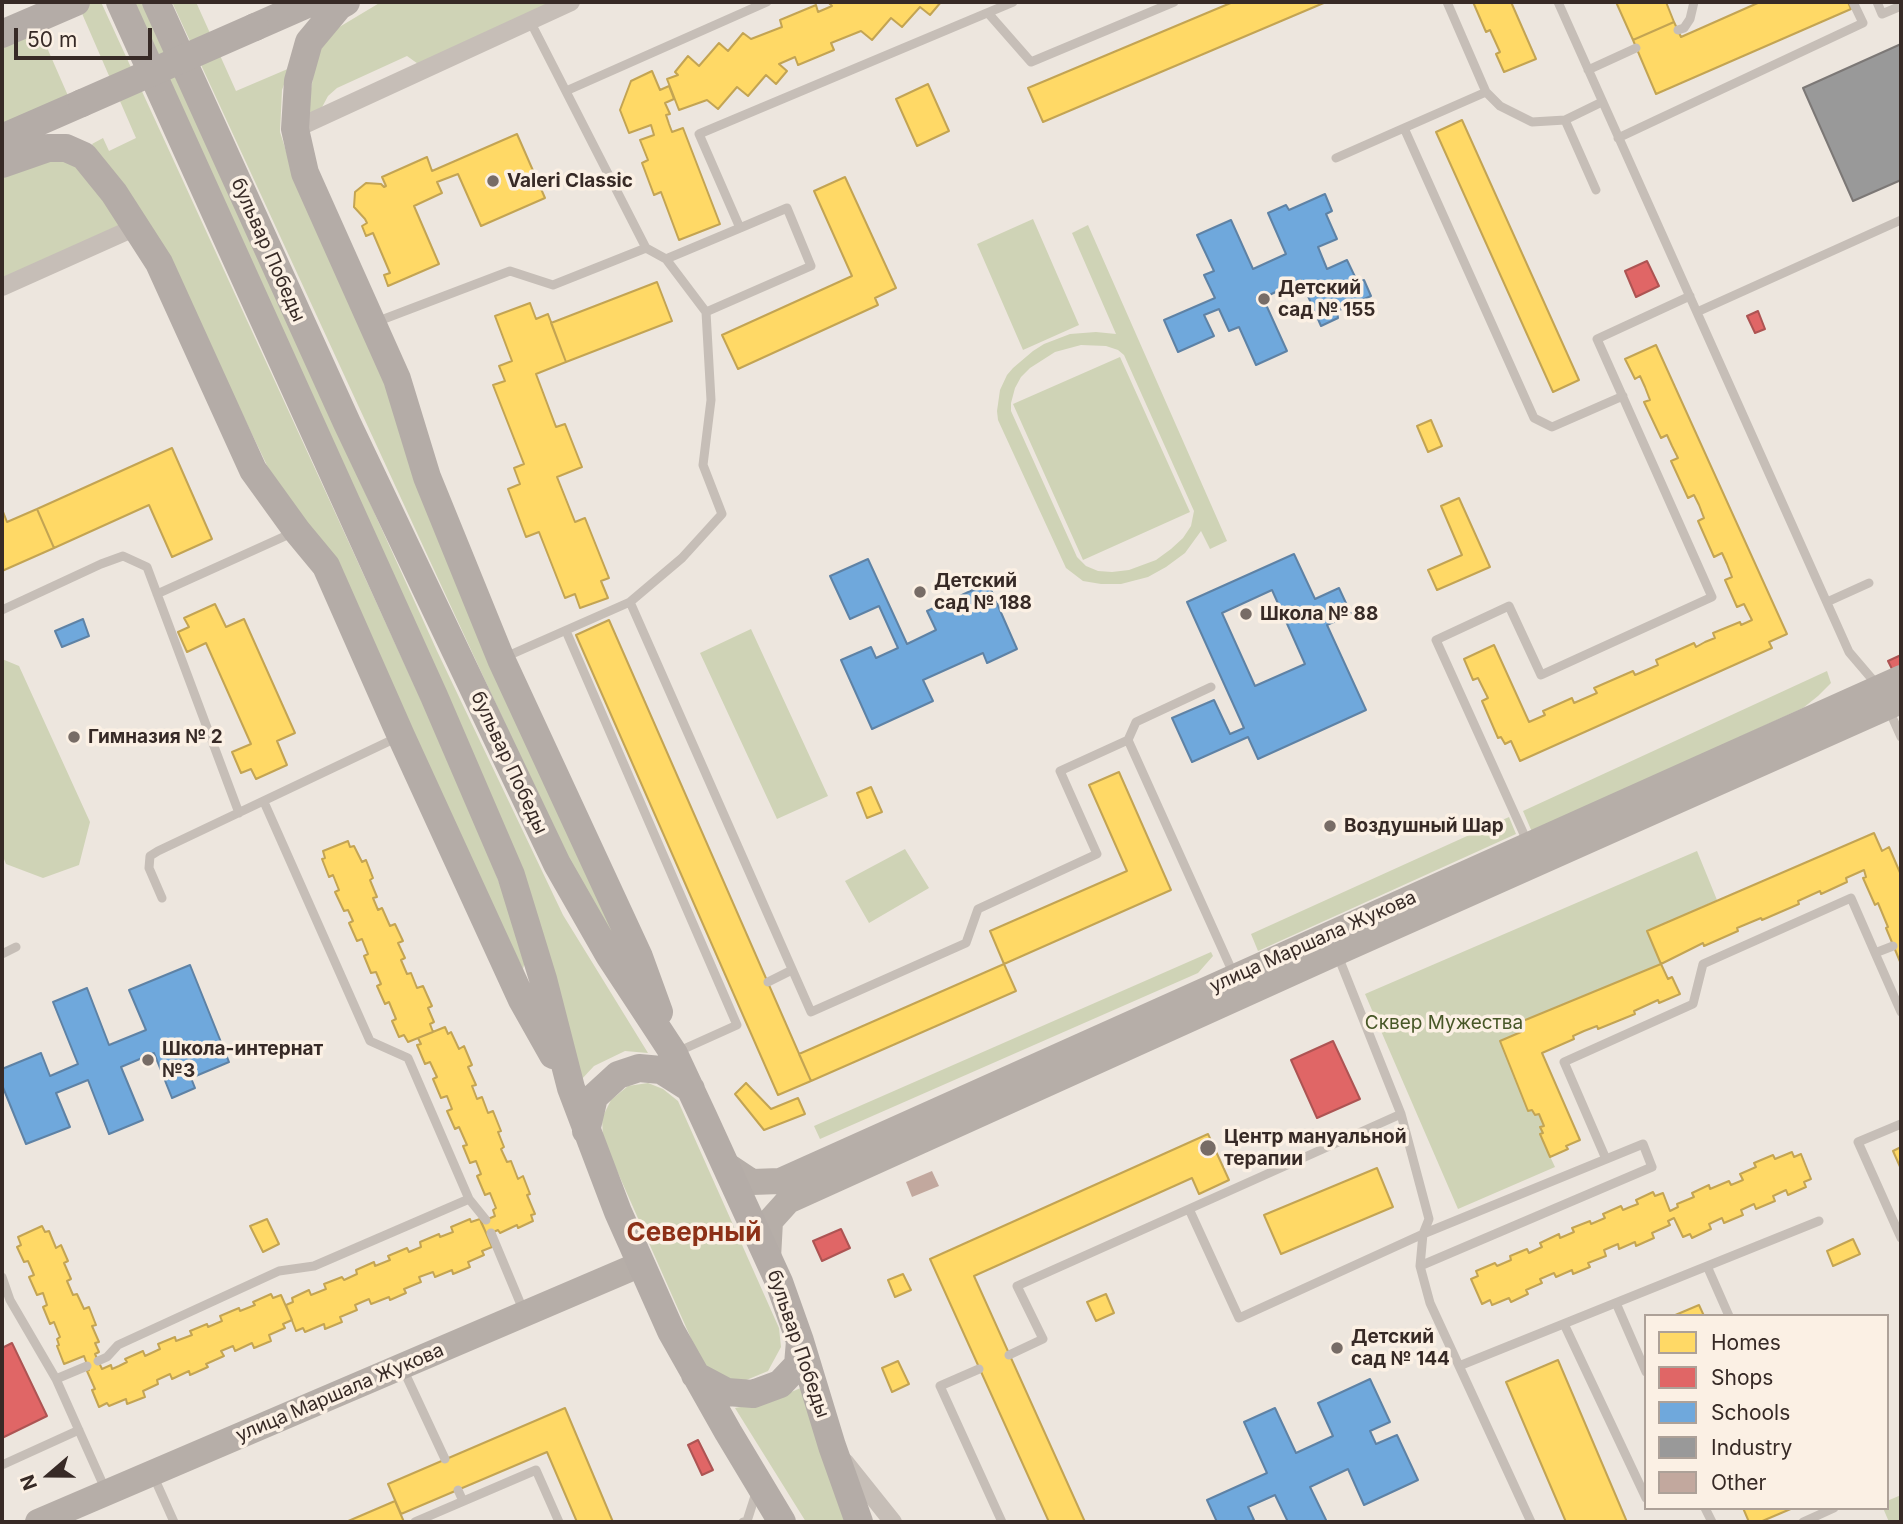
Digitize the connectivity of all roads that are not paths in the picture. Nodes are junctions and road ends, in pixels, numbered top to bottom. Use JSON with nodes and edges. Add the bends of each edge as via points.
{"nodes":[{"id":1,"x":76,"y":2,"type":"edge"},
{"id":2,"x":120,"y":2,"type":"edge"},
{"id":3,"x":156,"y":2,"type":"edge"},
{"id":4,"x":312,"y":2,"type":"edge"},
{"id":5,"x":346,"y":2,"type":"edge"},
{"id":6,"x":570,"y":2,"type":"edge"},
{"id":7,"x":767,"y":2,"type":"edge"},
{"id":8,"x":1013,"y":2,"type":"edge"},
{"id":9,"x":1174,"y":2,"type":"edge"},
{"id":10,"x":1447,"y":2,"type":"edge"},
{"id":11,"x":1558,"y":2,"type":"edge"},
{"id":12,"x":1694,"y":2,"type":"edge"},
{"id":13,"x":1853,"y":2,"type":"edge"},
{"id":14,"x":1877,"y":2,"type":"edge"},
{"id":15,"x":1901,"y":6,"type":"edge"},
{"id":16,"x":2,"y":10,"type":"edge"},
{"id":17,"x":988,"y":12,"type":"junction"},
{"id":18,"x":43,"y":16,"type":"junction"},
{"id":19,"x":530,"y":21,"type":"junction"},
{"id":20,"x":1678,"y":30,"type":"dead end"},
{"id":21,"x":2,"y":34,"type":"edge"},
{"id":22,"x":1636,"y":48,"type":"dead end"},
{"id":23,"x":1588,"y":70,"type":"junction"},
{"id":24,"x":566,"y":91,"type":"junction"},
{"id":25,"x":1486,"y":92,"type":"junction"},
{"id":26,"x":1602,"y":102,"type":"junction"},
{"id":27,"x":1566,"y":120,"type":"junction"},
{"id":28,"x":1404,"y":128,"type":"junction"},
{"id":29,"x":295,"y":129,"type":"junction"},
{"id":30,"x":2,"y":138,"type":"edge"},
{"id":31,"x":1618,"y":138,"type":"junction"},
{"id":32,"x":1336,"y":158,"type":"dead end"},
{"id":33,"x":2,"y":164,"type":"edge"},
{"id":34,"x":1596,"y":190,"type":"dead end"},
{"id":35,"x":1901,"y":220,"type":"edge"},
{"id":36,"x":136,"y":227,"type":"junction"},
{"id":37,"x":740,"y":228,"type":"junction"},
{"id":38,"x":646,"y":248,"type":"junction"},
{"id":39,"x":666,"y":259,"type":"junction"},
{"id":40,"x":2,"y":287,"type":"edge"},
{"id":41,"x":1690,"y":296,"type":"junction"},
{"id":42,"x":706,"y":312,"type":"junction"},
{"id":43,"x":1697,"y":312,"type":"junction"},
{"id":44,"x":373,"y":323,"type":"junction"},
{"id":45,"x":1623,"y":396,"type":"junction"},
{"id":46,"x":297,"y":531,"type":"junction"},
{"id":47,"x":1869,"y":583,"type":"dead end"},
{"id":48,"x":158,"y":594,"type":"junction"},
{"id":49,"x":630,"y":602,"type":"junction"},
{"id":50,"x":1827,"y":602,"type":"junction"},
{"id":51,"x":2,"y":610,"type":"edge"},
{"id":52,"x":566,"y":631,"type":"junction"},
{"id":53,"x":501,"y":659,"type":"junction"},
{"id":54,"x":1211,"y":687,"type":"dead end"},
{"id":55,"x":1892,"y":693,"type":"edge"},
{"id":56,"x":401,"y":736,"type":"junction"},
{"id":57,"x":1901,"y":737,"type":"edge"},
{"id":58,"x":1128,"y":740,"type":"junction"},
{"id":59,"x":264,"y":802,"type":"junction"},
{"id":60,"x":239,"y":813,"type":"junction"},
{"id":61,"x":1529,"y":845,"type":"junction"},
{"id":62,"x":162,"y":898,"type":"dead end"},
{"id":63,"x":1332,"y":944,"type":"junction"},
{"id":64,"x":1893,"y":946,"type":"dead end"},
{"id":65,"x":16,"y":947,"type":"dead end"},
{"id":66,"x":1875,"y":953,"type":"junction"},
{"id":67,"x":2,"y":954,"type":"edge"},
{"id":68,"x":793,"y":970,"type":"junction"},
{"id":69,"x":1235,"y":977,"type":"junction"},
{"id":70,"x":768,"y":982,"type":"dead end"},
{"id":71,"x":1901,"y":1012,"type":"edge"},
{"id":72,"x":674,"y":1054,"type":"junction"},
{"id":73,"x":571,"y":1088,"type":"junction"},
{"id":74,"x":691,"y":1089,"type":"junction"},
{"id":75,"x":1401,"y":1114,"type":"junction"},
{"id":76,"x":1901,"y":1124,"type":"edge"},
{"id":77,"x":586,"y":1131,"type":"junction"},
{"id":78,"x":1606,"y":1159,"type":"junction"},
{"id":79,"x":725,"y":1164,"type":"junction"},
{"id":80,"x":469,"y":1199,"type":"junction"},
{"id":81,"x":1189,"y":1209,"type":"junction"},
{"id":82,"x":486,"y":1220,"type":"dead end"},
{"id":83,"x":1819,"y":1221,"type":"dead end"},
{"id":84,"x":491,"y":1233,"type":"dead end"},
{"id":85,"x":1423,"y":1234,"type":"junction"},
{"id":86,"x":1901,"y":1238,"type":"edge"},
{"id":87,"x":768,"y":1258,"type":"junction"},
{"id":88,"x":641,"y":1264,"type":"junction"},
{"id":89,"x":1420,"y":1266,"type":"junction"},
{"id":90,"x":1707,"y":1266,"type":"junction"},
{"id":91,"x":2,"y":1277,"type":"edge"},
{"id":92,"x":6,"y":1302,"type":"edge"},
{"id":93,"x":1616,"y":1303,"type":"junction"},
{"id":94,"x":525,"y":1314,"type":"junction"},
{"id":95,"x":1728,"y":1314,"type":"edge"},
{"id":96,"x":1564,"y":1324,"type":"junction"},
{"id":97,"x":800,"y":1341,"type":"junction"},
{"id":98,"x":1009,"y":1355,"type":"dead end"},
{"id":99,"x":98,"y":1361,"type":"dead end"},
{"id":100,"x":88,"y":1366,"type":"dead end"},
{"id":101,"x":1459,"y":1366,"type":"junction"},
{"id":102,"x":402,"y":1367,"type":"junction"},
{"id":103,"x":1644,"y":1367,"type":"edge"},
{"id":104,"x":979,"y":1368,"type":"dead end"},
{"id":105,"x":695,"y":1375,"type":"junction"},
{"id":106,"x":56,"y":1380,"type":"junction"},
{"id":107,"x":79,"y":1430,"type":"junction"},
{"id":108,"x":832,"y":1446,"type":"junction"},
{"id":109,"x":445,"y":1459,"type":"dead end"},
{"id":110,"x":2,"y":1465,"type":"edge"},
{"id":111,"x":153,"y":1473,"type":"junction"},
{"id":112,"x":759,"y":1485,"type":"junction"},
{"id":113,"x":458,"y":1490,"type":"dead end"},
{"id":114,"x":106,"y":1493,"type":"junction"},
{"id":115,"x":1644,"y":1494,"type":"edge"},
{"id":116,"x":463,"y":1501,"type":"junction"},
{"id":117,"x":1830,"y":1510,"type":"edge"},
{"id":118,"x":38,"y":1522,"type":"edge"},
{"id":119,"x":174,"y":1522,"type":"edge"},
{"id":120,"x":415,"y":1522,"type":"edge"},
{"id":121,"x":559,"y":1522,"type":"edge"},
{"id":122,"x":743,"y":1522,"type":"edge"},
{"id":123,"x":768,"y":1522,"type":"edge"},
{"id":124,"x":782,"y":1522,"type":"edge"},
{"id":125,"x":859,"y":1522,"type":"edge"},
{"id":126,"x":893,"y":1522,"type":"edge"},
{"id":127,"x":1002,"y":1522,"type":"edge"},
{"id":128,"x":1531,"y":1522,"type":"edge"},
{"id":129,"x":1803,"y":1522,"type":"edge"}],
"edges":[{"from":1,"to":18,"type":"main road"},
{"from":2,"to":73,"type":"main road","name":"бульвар Победы","via":[[511,875],[544,979]]},
{"from":3,"to":72,"type":"main road","name":"бульвар Победы","via":[[347,423],[556,864]]},
{"from":4,"to":30,"type":"main road","bridge":true},
{"from":5,"to":29,"type":"main road","via":[[309,42],[298,81]]},
{"from":6,"to":19,"type":"street"},
{"from":7,"to":24,"type":"lane"},
{"from":8,"to":17,"type":"lane"},
{"from":9,"to":17,"type":"lane","via":[[1031,62]]},
{"from":10,"to":25,"type":"lane"},
{"from":11,"to":23,"type":"lane"},
{"from":12,"to":20,"type":"lane","via":[[1690,19]]},
{"from":13,"to":31,"type":"lane","via":[[1863,23]]},
{"from":14,"to":15,"type":"lane","via":[[1882,14]]},
{"from":16,"to":18,"type":"main road"},
{"from":17,"to":37,"type":"lane","via":[[699,134]]},
{"from":18,"to":21,"type":"main road"},
{"from":19,"to":24,"type":"lane"},
{"from":19,"to":29,"type":"street"},
{"from":22,"to":23,"type":"lane"},
{"from":23,"to":26,"type":"lane"},
{"from":24,"to":38,"type":"lane"},
{"from":25,"to":27,"type":"lane","via":[[1500,106],[1532,122]]},
{"from":25,"to":28,"type":"lane"},
{"from":26,"to":27,"type":"lane"},
{"from":26,"to":31,"type":"lane"},
{"from":27,"to":34,"type":"lane"},
{"from":28,"to":32,"type":"lane"},
{"from":28,"to":45,"type":"lane","via":[[1534,418],[1552,427]]},
{"from":29,"to":44,"type":"main road","via":[[305,173]]},
{"from":31,"to":41,"type":"lane"},
{"from":33,"to":36,"type":"main road","via":[[48,148],[66,148],[84,156]]},
{"from":35,"to":43,"type":"lane"},
{"from":36,"to":40,"type":"street"},
{"from":36,"to":46,"type":"main road","via":[[159,263],[253,470]]},
{"from":37,"to":39,"type":"lane"},
{"from":37,"to":42,"type":"lane","via":[[787,208],[811,265]]},
{"from":38,"to":39,"type":"lane"},
{"from":38,"to":44,"type":"lane","via":[[553,285],[510,271]]},
{"from":39,"to":42,"type":"lane"},
{"from":41,"to":43,"type":"lane"},
{"from":41,"to":45,"type":"lane","via":[[1597,339]]},
{"from":42,"to":49,"type":"lane","via":[[710,400],[703,465],[722,513],[682,558]]},
{"from":43,"to":50,"type":"lane"},
{"from":44,"to":53,"type":"main road","via":[[397,379],[427,477]]},
{"from":45,"to":61,"type":"lane","via":[[1712,597],[1541,675],[1509,606],[1436,640]]},
{"from":46,"to":48,"type":"lane"},
{"from":46,"to":56,"type":"main road","via":[[326,566]]},
{"from":47,"to":50,"type":"lane"},
{"from":48,"to":51,"type":"lane","via":[[147,567],[123,556]]},
{"from":48,"to":60,"type":"lane"},
{"from":49,"to":52,"type":"lane"},
{"from":49,"to":68,"type":"lane"},
{"from":50,"to":55,"type":"lane","via":[[1849,652]]},
{"from":52,"to":53,"type":"lane"},
{"from":52,"to":72,"type":"lane","via":[[731,999],[737,1025]]},
{"from":53,"to":72,"type":"main road","via":[[639,957]]},
{"from":54,"to":58,"type":"lane","via":[[1136,722]]},
{"from":55,"to":57,"type":"lane"},
{"from":55,"to":61,"type":"street","name":"улица Маршала Жукова"},
{"from":55,"to":63,"type":"street","name":"улица Маршала Жукова"},
{"from":56,"to":59,"type":"lane"},
{"from":56,"to":73,"type":"main road","via":[[522,1000]]},
{"from":58,"to":68,"type":"lane","via":[[1060,771],[1097,854],[978,909],[966,943],[811,1012]]},
{"from":58,"to":69,"type":"lane"},
{"from":59,"to":60,"type":"lane"},
{"from":59,"to":80,"type":"lane","via":[[370,1041],[408,1058]]},
{"from":60,"to":62,"type":"lane","via":[[150,856],[149,868]]},
{"from":61,"to":63,"type":"street","name":"улица Маршала Жукова"},
{"from":63,"to":69,"type":"street","name":"улица Маршала Жукова"},
{"from":63,"to":75,"type":"lane"},
{"from":63,"to":87,"type":"street","name":"улица Маршала Жукова","via":[[788,1201],[770,1221]]},
{"from":64,"to":66,"type":"lane"},
{"from":65,"to":67,"type":"lane"},
{"from":66,"to":71,"type":"lane"},
{"from":66,"to":78,"type":"lane","via":[[1851,898],[1703,964],[1693,1004],[1564,1062]]},
{"from":68,"to":70,"type":"lane"},
{"from":69,"to":79,"type":"street","name":"улица Маршала Жукова","via":[[780,1181],[752,1182]]},
{"from":72,"to":74,"type":"main road","name":"бульвар Победы"},
{"from":73,"to":77,"type":"main road","name":"бульвар Победы"},
{"from":74,"to":77,"type":"main road","via":[[661,1070],[639,1068],[618,1075],[594,1097]]},
{"from":74,"to":79,"type":"main road","name":"бульвар Победы"},
{"from":75,"to":81,"type":"lane"},
{"from":75,"to":85,"type":"lane","via":[[1429,1219]]},
{"from":76,"to":86,"type":"lane","via":[[1858,1142]]},
{"from":77,"to":88,"type":"main road","name":"бульвар Победы"},
{"from":78,"to":85,"type":"lane"},
{"from":78,"to":89,"type":"lane","via":[[1643,1144],[1652,1167]]},
{"from":79,"to":87,"type":"main road","name":"бульвар Победы"},
{"from":80,"to":82,"type":"lane"},
{"from":80,"to":99,"type":"lane","via":[[314,1266],[279,1271],[118,1345]]},
{"from":81,"to":85,"type":"lane","via":[[1239,1318]]},
{"from":81,"to":98,"type":"lane","via":[[1017,1286],[1043,1339]]},
{"from":83,"to":90,"type":"lane"},
{"from":84,"to":94,"type":"lane"},
{"from":85,"to":89,"type":"lane"},
{"from":87,"to":97,"type":"main road","name":"бульвар Победы"},
{"from":88,"to":94,"type":"street","name":"улица Маршала Жукова"},
{"from":88,"to":105,"type":"main road","name":"бульвар Победы"},
{"from":89,"to":101,"type":"lane","via":[[1430,1303]]},
{"from":90,"to":93,"type":"lane"},
{"from":90,"to":95,"type":"lane"},
{"from":91,"to":92,"type":"lane"},
{"from":92,"to":106,"type":"lane"},
{"from":93,"to":96,"type":"lane"},
{"from":93,"to":103,"type":"lane"},
{"from":94,"to":102,"type":"street","name":"улица Маршала Жукова"},
{"from":96,"to":101,"type":"lane"},
{"from":96,"to":115,"type":"lane"},
{"from":97,"to":105,"type":"main road","via":[[798,1364],[780,1384],[753,1394],[727,1392]]},
{"from":97,"to":108,"type":"main road","name":"бульвар Победы"},
{"from":100,"to":106,"type":"lane"},
{"from":101,"to":128,"type":"lane"},
{"from":102,"to":109,"type":"lane"},
{"from":102,"to":111,"type":"street","name":"улица Маршала Жукова"},
{"from":104,"to":127,"type":"lane","via":[[940,1386]]},
{"from":105,"to":112,"type":"main road","name":"бульвар Победы"},
{"from":106,"to":107,"type":"lane"},
{"from":107,"to":110,"type":"lane"},
{"from":107,"to":114,"type":"lane"},
{"from":108,"to":125,"type":"main road","name":"бульвар Победы"},
{"from":108,"to":126,"type":"street"},
{"from":111,"to":114,"type":"street","name":"улица Маршала Жукова"},
{"from":111,"to":119,"type":"lane"},
{"from":112,"to":122,"type":"lane"},
{"from":112,"to":123,"type":"street"},
{"from":112,"to":124,"type":"main road","name":"бульвар Победы"},
{"from":113,"to":116,"type":"lane"},
{"from":114,"to":118,"type":"street","name":"улица Маршала Жукова"},
{"from":116,"to":120,"type":"lane"},
{"from":116,"to":121,"type":"lane","via":[[536,1470]]},
{"from":117,"to":129,"type":"lane"}]}
